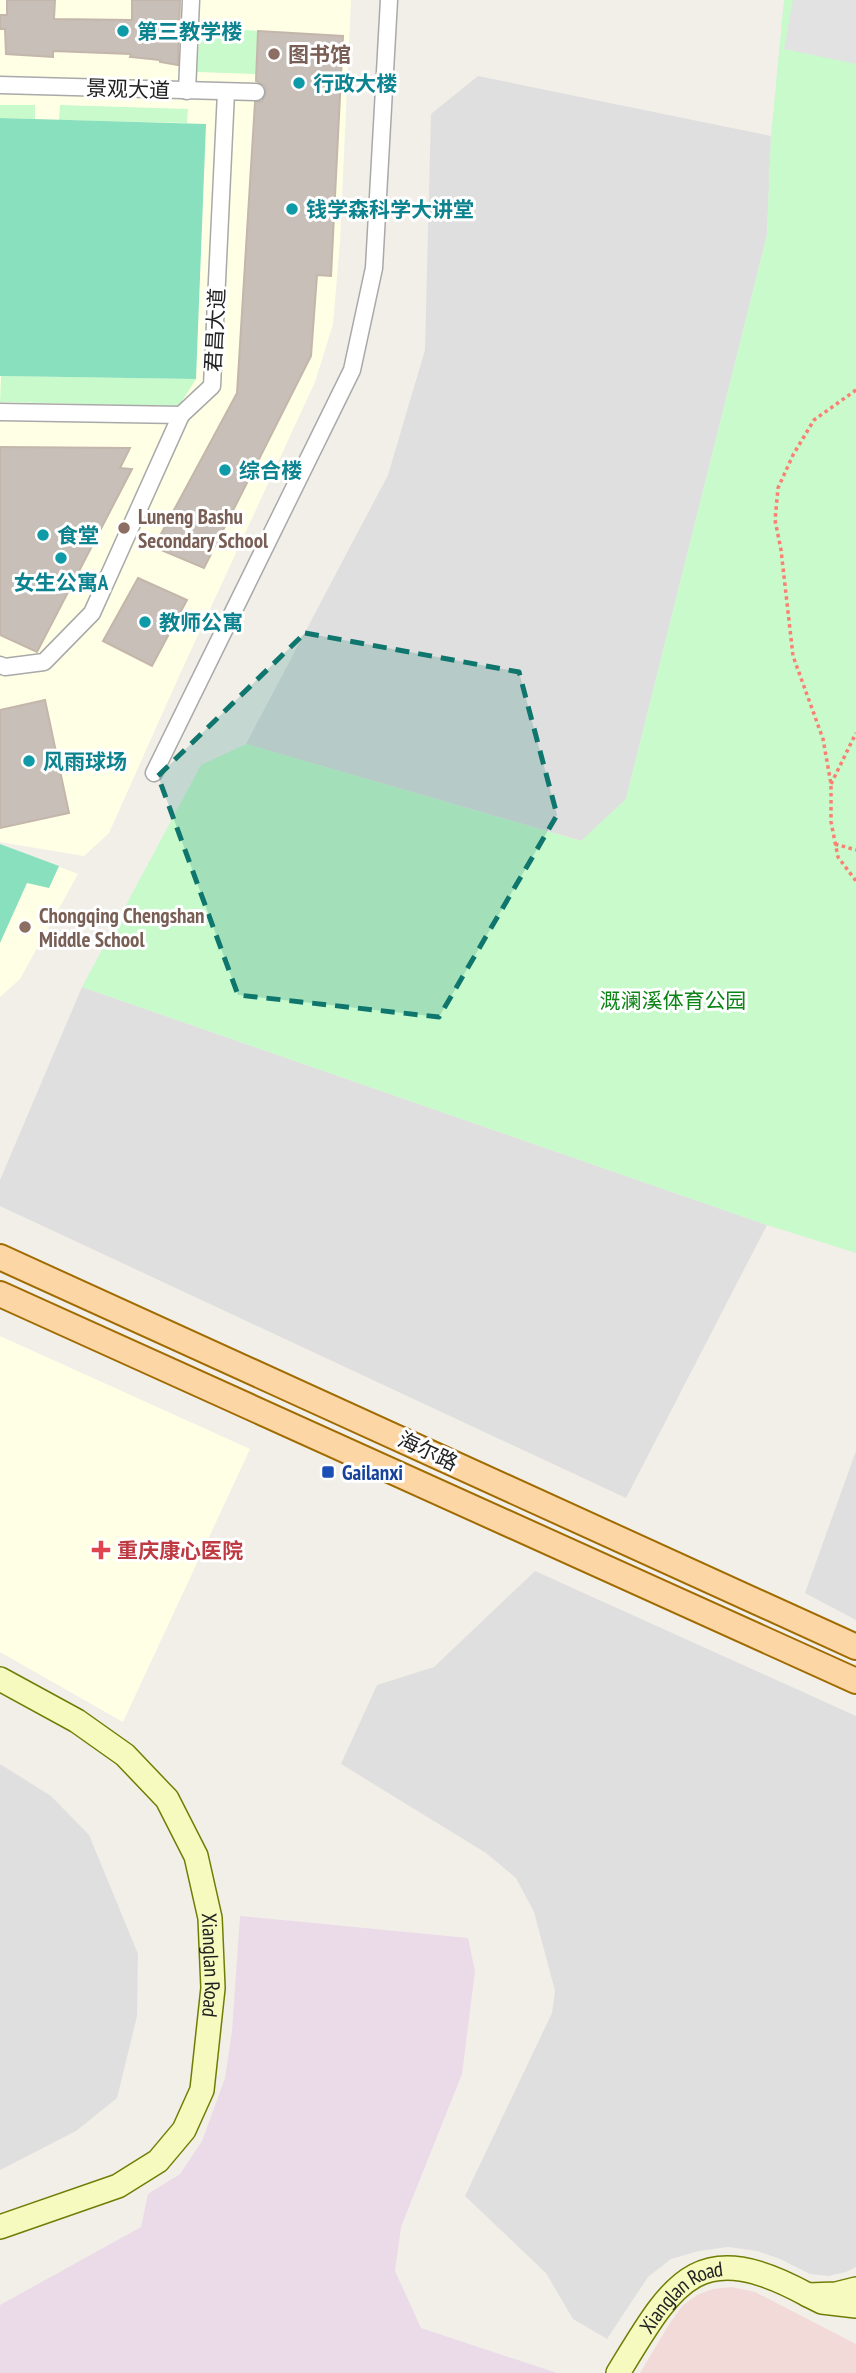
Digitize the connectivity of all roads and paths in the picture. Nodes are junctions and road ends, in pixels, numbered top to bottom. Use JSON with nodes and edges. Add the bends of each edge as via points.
{"nodes":[{"id":1,"x":191,"y":0,"type":"edge"},
{"id":2,"x":389,"y":0,"type":"edge"},
{"id":3,"x":0,"y":85,"type":"edge"},
{"id":4,"x":187,"y":90,"type":"junction"},
{"id":5,"x":226,"y":92,"type":"junction"},
{"id":6,"x":256,"y":92,"type":"dead end"},
{"id":7,"x":856,"y":390,"type":"edge"},
{"id":8,"x":0,"y":412,"type":"edge"},
{"id":9,"x":181,"y":415,"type":"junction"},
{"id":10,"x":0,"y":665,"type":"edge"},
{"id":11,"x":856,"y":733,"type":"edge"},
{"id":12,"x":154,"y":772,"type":"dead end"},
{"id":13,"x":831,"y":784,"type":"junction"},
{"id":14,"x":835,"y":844,"type":"junction"},
{"id":15,"x":856,"y":850,"type":"edge"},
{"id":16,"x":856,"y":881,"type":"edge"},
{"id":17,"x":0,"y":1257,"type":"edge"},
{"id":18,"x":0,"y":1294,"type":"edge"},
{"id":19,"x":856,"y":1647,"type":"edge"},
{"id":20,"x":0,"y":1679,"type":"edge"},
{"id":21,"x":856,"y":1681,"type":"edge"},
{"id":22,"x":0,"y":2227,"type":"edge"},
{"id":23,"x":856,"y":2290,"type":"edge"},
{"id":24,"x":808,"y":2295,"type":"junction"},
{"id":25,"x":856,"y":2306,"type":"edge"},
{"id":26,"x":618,"y":2373,"type":"edge"}],
"edges":[{"from":1,"to":4,"type":"street"},
{"from":2,"to":12,"type":"street","via":[[374,268],[352,370]]},
{"from":3,"to":4,"type":"street","name":"景观大道"},
{"from":4,"to":5,"type":"street","name":"景观大道"},
{"from":5,"to":6,"type":"street","name":"景观大道"},
{"from":5,"to":9,"type":"street","name":"君昌大道","via":[[212,386]]},
{"from":7,"to":13,"type":"path","via":[[814,420],[778,488],[775,520],[793,656],[823,739]]},
{"from":8,"to":9,"type":"street"},
{"from":9,"to":10,"type":"street","via":[[92,613],[44,662]]},
{"from":11,"to":13,"type":"path"},
{"from":13,"to":14,"type":"path"},
{"from":14,"to":15,"type":"path"},
{"from":14,"to":16,"type":"path","via":[[838,857]]},
{"from":17,"to":19,"type":"main road","name":"海尔路"},
{"from":18,"to":21,"type":"main road","name":"海尔路"},
{"from":20,"to":22,"type":"street","name":"Xianglan Road","via":[[77,1721],[125,1755],[167,1799],[196,1856],[210,1918],[213,1988],[202,2090],[184,2130],[158,2161],[118,2186]]},
{"from":23,"to":24,"type":"street","name":"Xianglan Road"},
{"from":24,"to":25,"type":"street","name":"Xianglan Road","via":[[822,2302]]},
{"from":24,"to":26,"type":"street","name":"Xianglan Road","via":[[746,2269],[709,2270],[680,2284],[656,2311]]}]}
